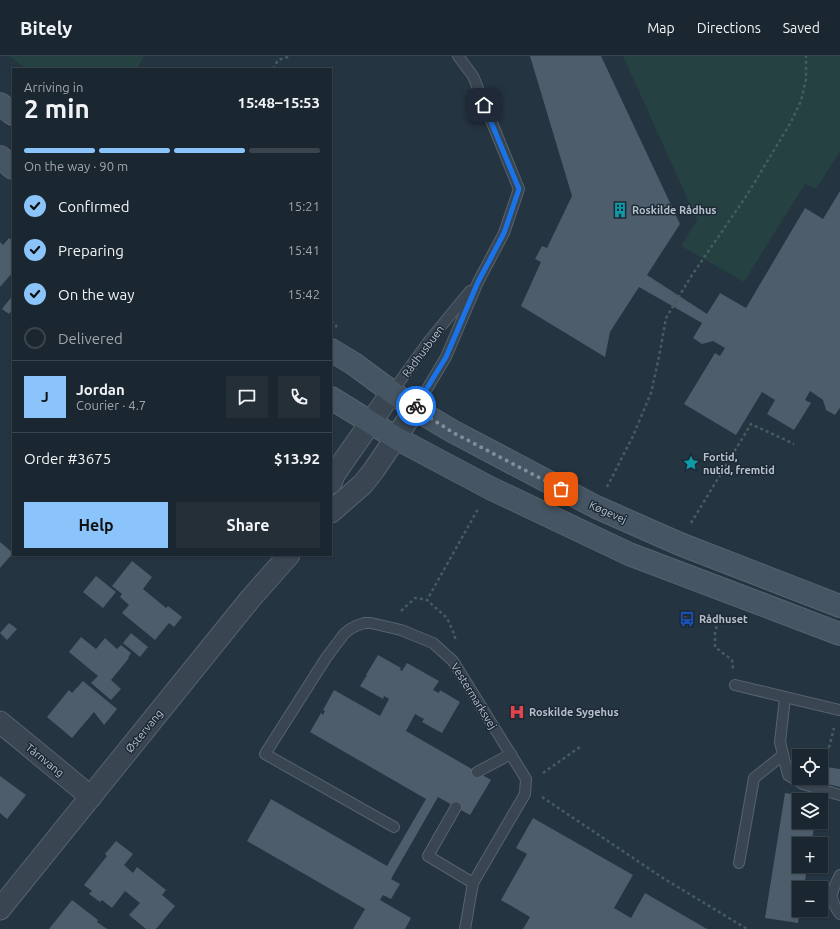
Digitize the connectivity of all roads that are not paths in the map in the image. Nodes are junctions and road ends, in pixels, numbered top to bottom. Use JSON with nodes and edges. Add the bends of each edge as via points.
{"nodes":[{"id":1,"x":458,"y":56,"type":"edge"},
{"id":2,"x":0,"y":104,"type":"edge"},
{"id":3,"x":12,"y":113,"type":"edge"},
{"id":4,"x":0,"y":157,"type":"edge"},
{"id":5,"x":12,"y":167,"type":"edge"},
{"id":6,"x":478,"y":282,"type":"junction"},
{"id":7,"x":332,"y":351,"type":"edge"},
{"id":8,"x":392,"y":392,"type":"junction"},
{"id":9,"x":332,"y":399,"type":"edge"},
{"id":10,"x":415,"y":408,"type":"junction"},
{"id":11,"x":371,"y":422,"type":"junction"},
{"id":12,"x":396,"y":438,"type":"junction"},
{"id":13,"x":332,"y":481,"type":"edge"},
{"id":14,"x":332,"y":511,"type":"edge"},
{"id":15,"x":288,"y":556,"type":"edge"},
{"id":16,"x":840,"y":606,"type":"edge"},
{"id":17,"x":840,"y":634,"type":"edge"},
{"id":18,"x":735,"y":685,"type":"road end"},
{"id":19,"x":785,"y":698,"type":"junction"},
{"id":20,"x":839,"y":710,"type":"road end"},
{"id":21,"x":0,"y":722,"type":"edge"},
{"id":22,"x":511,"y":754,"type":"junction"},
{"id":23,"x":783,"y":755,"type":"junction"},
{"id":24,"x":477,"y":772,"type":"dead end"},
{"id":25,"x":840,"y":795,"type":"edge"},
{"id":26,"x":91,"y":797,"type":"junction"},
{"id":27,"x":456,"y":807,"type":"dead end"},
{"id":28,"x":394,"y":827,"type":"dead end"},
{"id":29,"x":739,"y":863,"type":"dead end"},
{"id":30,"x":840,"y":875,"type":"edge"},
{"id":31,"x":473,"y":883,"type":"junction"},
{"id":32,"x":0,"y":909,"type":"edge"},
{"id":33,"x":840,"y":914,"type":"edge"},
{"id":34,"x":465,"y":929,"type":"edge"}],
"edges":[{"from":1,"to":6,"type":"lane","name":"Rådhusbuen","via":[[473,76],[519,189],[504,233]]},
{"from":2,"to":3,"type":"street"},
{"from":4,"to":5,"type":"street"},
{"from":6,"to":8,"type":"lane","name":"Rådhusbuen","via":[[428,341]]},
{"from":6,"to":10,"type":"lane","name":"Rådhusbuen","via":[[446,357]]},
{"from":7,"to":8,"type":"street","name":"Køgevej"},
{"from":8,"to":10,"type":"street","name":"Køgevej"},
{"from":8,"to":11,"type":"street","name":"Rådhusbuen"},
{"from":9,"to":11,"type":"street"},
{"from":10,"to":12,"type":"street","name":"Rådhusbuen"},
{"from":10,"to":16,"type":"street","name":"Køgevej","via":[[452,432],[596,507],[680,544]]},
{"from":11,"to":12,"type":"street"},
{"from":11,"to":13,"type":"street","via":[[338,468]]},
{"from":12,"to":14,"type":"street","via":[[363,484]]},
{"from":12,"to":17,"type":"street","via":[[490,488],[629,554]]},
{"from":15,"to":26,"type":"street","name":"Østervang","via":[[251,598]]},
{"from":18,"to":19,"type":"lane"},
{"from":19,"to":20,"type":"lane"},
{"from":19,"to":23,"type":"lane","via":[[780,742]]},
{"from":21,"to":26,"type":"street","name":"Tårnvang"},
{"from":22,"to":24,"type":"lane"},
{"from":22,"to":28,"type":"lane","name":"Vestermarksvej","via":[[453,661],[433,643],[401,630],[371,623],[350,629],[326,658],[265,754]]},
{"from":22,"to":31,"type":"lane","name":"Vestermarksvej","via":[[526,778],[525,794]]},
{"from":23,"to":25,"type":"lane","via":[[788,775],[803,784]]},
{"from":23,"to":29,"type":"lane","via":[[754,778]]},
{"from":26,"to":32,"type":"street","name":"Østervang"},
{"from":27,"to":31,"type":"lane","via":[[428,856]]},
{"from":30,"to":33,"type":"lane","via":[[831,892],[833,905]]},
{"from":31,"to":34,"type":"lane"}]}
